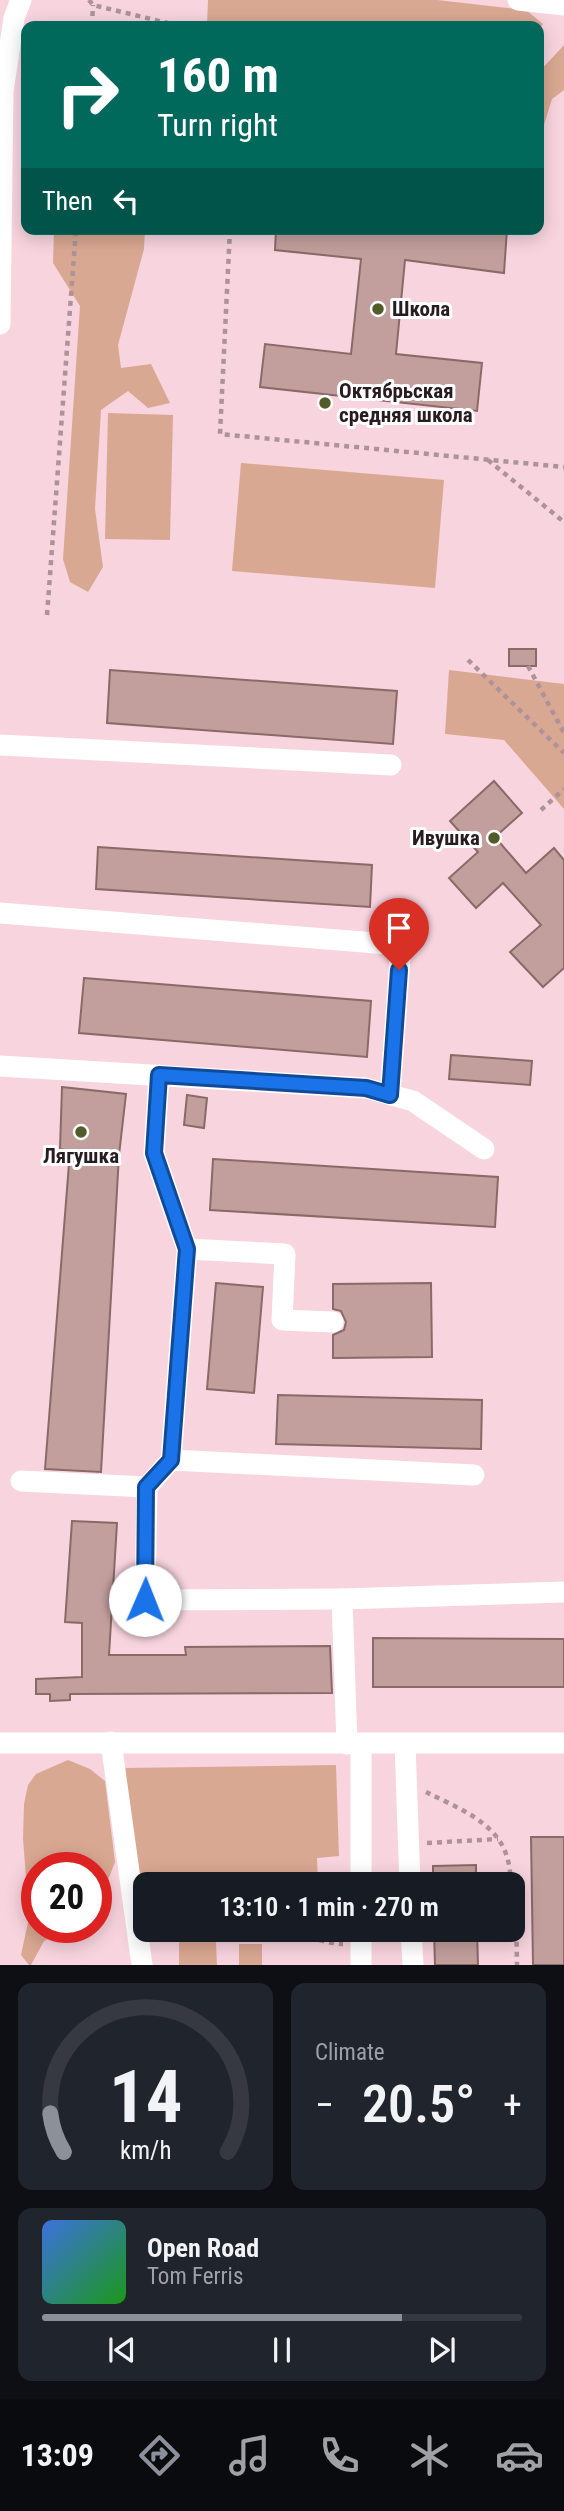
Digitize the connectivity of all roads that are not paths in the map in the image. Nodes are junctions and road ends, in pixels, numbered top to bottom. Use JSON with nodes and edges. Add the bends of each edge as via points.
{"nodes":[{"id":1,"x":21,"y":0,"type":"edge"},
{"id":2,"x":518,"y":0,"type":"edge"},
{"id":3,"x":564,"y":5,"type":"edge"},
{"id":4,"x":0,"y":324,"type":"edge"},
{"id":5,"x":0,"y":746,"type":"edge"},
{"id":6,"x":391,"y":765,"type":"dead end"},
{"id":7,"x":0,"y":913,"type":"edge"},
{"id":8,"x":0,"y":1066,"type":"edge"},
{"id":9,"x":159,"y":1075,"type":"junction"},
{"id":10,"x":390,"y":1095,"type":"junction"},
{"id":11,"x":484,"y":1149,"type":"dead end"},
{"id":12,"x":187,"y":1249,"type":"junction"},
{"id":13,"x":333,"y":1322,"type":"dead end"},
{"id":14,"x":171,"y":1460,"type":"junction"},
{"id":15,"x":474,"y":1475,"type":"dead end"},
{"id":16,"x":21,"y":1481,"type":"dead end"},
{"id":17,"x":146,"y":1487,"type":"junction"},
{"id":18,"x":564,"y":1591,"type":"edge"},
{"id":19,"x":342,"y":1599,"type":"junction"},
{"id":20,"x":111,"y":1742,"type":"junction"},
{"id":21,"x":0,"y":1743,"type":"edge"},
{"id":22,"x":564,"y":1743,"type":"edge"},
{"id":23,"x":354,"y":1744,"type":"junction"},
{"id":24,"x":405,"y":1744,"type":"junction"},
{"id":25,"x":360,"y":1872,"type":"edge"},
{"id":26,"x":409,"y":1872,"type":"edge"},
{"id":27,"x":411,"y":1942,"type":"edge"},
{"id":28,"x":142,"y":1965,"type":"edge"},
{"id":29,"x":412,"y":1965,"type":"edge"}],
"edges":[{"from":1,"to":4,"type":"street","via":[[14,18],[4,91]]},
{"from":2,"to":3,"type":"street"},
{"from":5,"to":6,"type":"street"},
{"from":7,"to":10,"type":"street","via":[[401,945]]},
{"from":8,"to":9,"type":"street"},
{"from":9,"to":10,"type":"street","via":[[366,1088]]},
{"from":9,"to":12,"type":"street","via":[[154,1153]]},
{"from":10,"to":11,"type":"street","via":[[413,1101]]},
{"from":12,"to":13,"type":"street","via":[[285,1254],[282,1320]]},
{"from":12,"to":14,"type":"street"},
{"from":14,"to":15,"type":"street"},
{"from":14,"to":17,"type":"street"},
{"from":16,"to":17,"type":"street"},
{"from":17,"to":19,"type":"street","via":[[145,1600]]},
{"from":18,"to":19,"type":"street"},
{"from":19,"to":23,"type":"street"},
{"from":20,"to":21,"type":"street"},
{"from":20,"to":23,"type":"street"},
{"from":20,"to":28,"type":"street"},
{"from":22,"to":24,"type":"street"},
{"from":23,"to":24,"type":"street"},
{"from":23,"to":25,"type":"street"},
{"from":24,"to":26,"type":"street"},
{"from":27,"to":29,"type":"street"}]}
